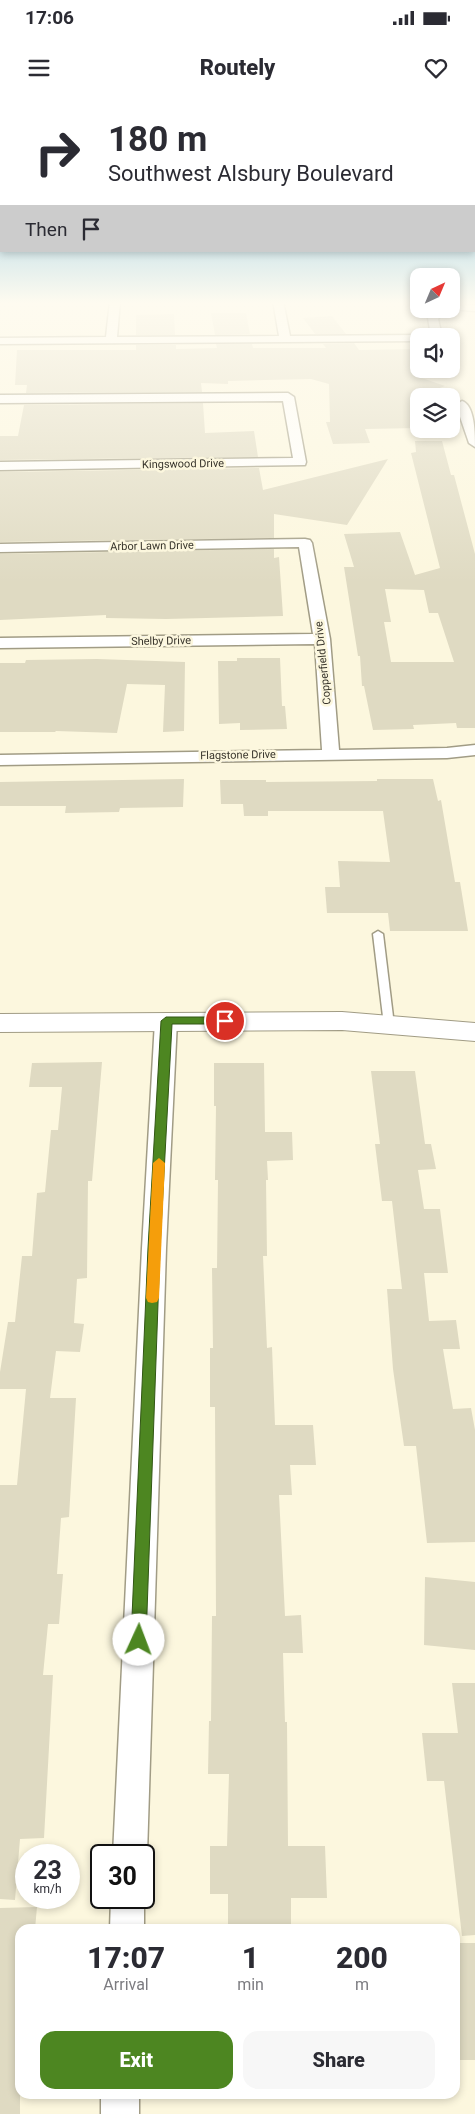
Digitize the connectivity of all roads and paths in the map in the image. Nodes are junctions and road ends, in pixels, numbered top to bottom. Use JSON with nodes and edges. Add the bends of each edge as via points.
{"nodes":[{"id":1,"x":0,"y":399,"type":"edge"},
{"id":2,"x":462,"y":405,"type":"dead end"},
{"id":3,"x":475,"y":443,"type":"edge"},
{"id":4,"x":0,"y":466,"type":"edge"},
{"id":5,"x":304,"y":543,"type":"joint"},
{"id":6,"x":0,"y":548,"type":"edge"},
{"id":7,"x":322,"y":639,"type":"junction"},
{"id":8,"x":0,"y":643,"type":"edge"},
{"id":9,"x":475,"y":750,"type":"edge"},
{"id":10,"x":331,"y":753,"type":"junction"},
{"id":11,"x":0,"y":760,"type":"edge"},
{"id":12,"x":378,"y":934,"type":"dead end"},
{"id":13,"x":166,"y":1021,"type":"junction"},
{"id":14,"x":0,"y":1023,"type":"edge"},
{"id":15,"x":389,"y":1025,"type":"junction"},
{"id":16,"x":475,"y":1032,"type":"edge"},
{"id":17,"x":130,"y":1844,"type":"edge"},
{"id":18,"x":128,"y":1909,"type":"edge"},
{"id":19,"x":127,"y":1924,"type":"edge"},
{"id":20,"x":120,"y":2099,"type":"edge"},
{"id":21,"x":120,"y":2114,"type":"edge"}],
"edges":[{"from":1,"to":4,"type":"street","name":"Kingswood Drive","via":[[288,397],[300,462]]},
{"from":2,"to":3,"type":"street"},
{"from":5,"to":6,"type":"street","name":"Arbor Lawn Drive"},
{"from":5,"to":7,"type":"street","name":"Copperfield Drive"},
{"from":7,"to":8,"type":"street","name":"Shelby Drive"},
{"from":7,"to":10,"type":"street","name":"Copperfield Drive"},
{"from":9,"to":10,"type":"street","name":"Flagstone Drive"},
{"from":10,"to":11,"type":"street","name":"Flagstone Drive"},
{"from":12,"to":15,"type":"lane"},
{"from":13,"to":14,"type":"main road"},
{"from":13,"to":15,"type":"main road","via":[[342,1021]]},
{"from":13,"to":17,"type":"street"},
{"from":15,"to":16,"type":"main road"},
{"from":18,"to":19,"type":"street"},
{"from":20,"to":21,"type":"street"}]}
